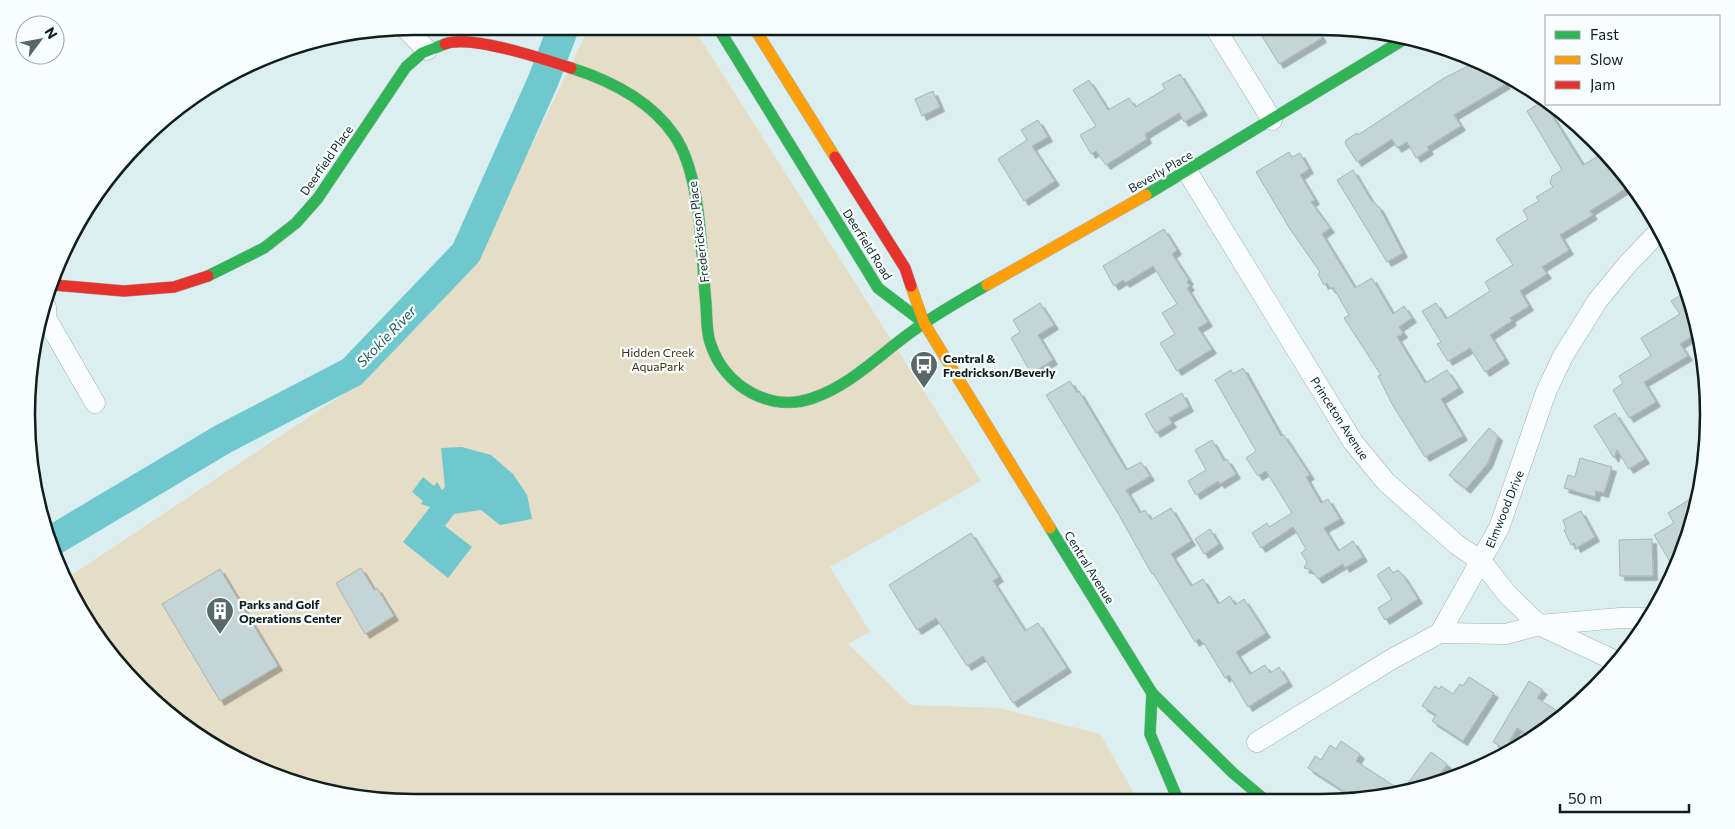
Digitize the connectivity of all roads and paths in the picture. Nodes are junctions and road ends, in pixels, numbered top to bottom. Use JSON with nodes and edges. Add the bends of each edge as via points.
{"nodes":[{"id":1,"x":412,"y":35,"type":"edge"},
{"id":2,"x":723,"y":35,"type":"edge"},
{"id":3,"x":759,"y":35,"type":"edge"},
{"id":4,"x":1220,"y":35,"type":"edge"},
{"id":5,"x":1398,"y":43,"type":"edge"},
{"id":6,"x":427,"y":50,"type":"junction"},
{"id":7,"x":1272,"y":120,"type":"junction"},
{"id":8,"x":1187,"y":171,"type":"junction"},
{"id":9,"x":1655,"y":236,"type":"edge"},
{"id":10,"x":58,"y":285,"type":"edge"},
{"id":11,"x":47,"y":320,"type":"edge"},
{"id":12,"x":924,"y":324,"type":"junction"},
{"id":13,"x":95,"y":403,"type":"dead end"},
{"id":14,"x":1482,"y":562,"type":"junction"},
{"id":15,"x":1640,"y":618,"type":"edge"},
{"id":16,"x":1539,"y":625,"type":"junction"},
{"id":17,"x":1440,"y":633,"type":"junction"},
{"id":18,"x":1611,"y":659,"type":"edge"},
{"id":19,"x":1152,"y":693,"type":"junction"},
{"id":20,"x":1257,"y":742,"type":"dead end"},
{"id":21,"x":1175,"y":794,"type":"edge"},
{"id":22,"x":1257,"y":794,"type":"edge"}],
"edges":[{"from":1,"to":6,"type":"street"},
{"from":2,"to":12,"type":"street","name":"Deerfield Road","via":[[878,288]]},
{"from":3,"to":12,"type":"street","name":"Deerfield Road","via":[[905,268]]},
{"from":4,"to":7,"type":"street"},
{"from":5,"to":7,"type":"street","name":"Beverly Place"},
{"from":6,"to":10,"type":"street","name":"Deerfield Place","via":[[406,68],[318,198],[296,223],[264,248],[217,273],[174,287],[124,291]]},
{"from":6,"to":12,"type":"street","name":"Frederickson Place","via":[[449,42],[516,50],[596,76],[654,112],[674,135],[689,166],[710,344],[726,374],[743,388],[768,400],[791,403],[813,398],[837,389]]},
{"from":7,"to":8,"type":"street","name":"Beverly Place"},
{"from":8,"to":12,"type":"street","name":"Beverly Place"},
{"from":8,"to":14,"type":"street","name":"Princeton Avenue","via":[[1353,442],[1386,482],[1456,544]]},
{"from":9,"to":14,"type":"street","name":"Elmwood Drive","via":[[1598,300],[1563,356],[1546,392],[1499,528]]},
{"from":11,"to":13,"type":"street"},
{"from":12,"to":19,"type":"street","name":"Central Avenue"},
{"from":14,"to":16,"type":"street","name":"Princeton Avenue","via":[[1507,594]]},
{"from":14,"to":17,"type":"street","name":"Elmwood Drive"},
{"from":15,"to":16,"type":"street"},
{"from":16,"to":17,"type":"street","via":[[1506,634]]},
{"from":16,"to":18,"type":"street","name":"Princeton Avenue"},
{"from":17,"to":20,"type":"street"},
{"from":19,"to":21,"type":"street","via":[[1150,734]]},
{"from":19,"to":22,"type":"street","name":"Central Avenue"}]}
